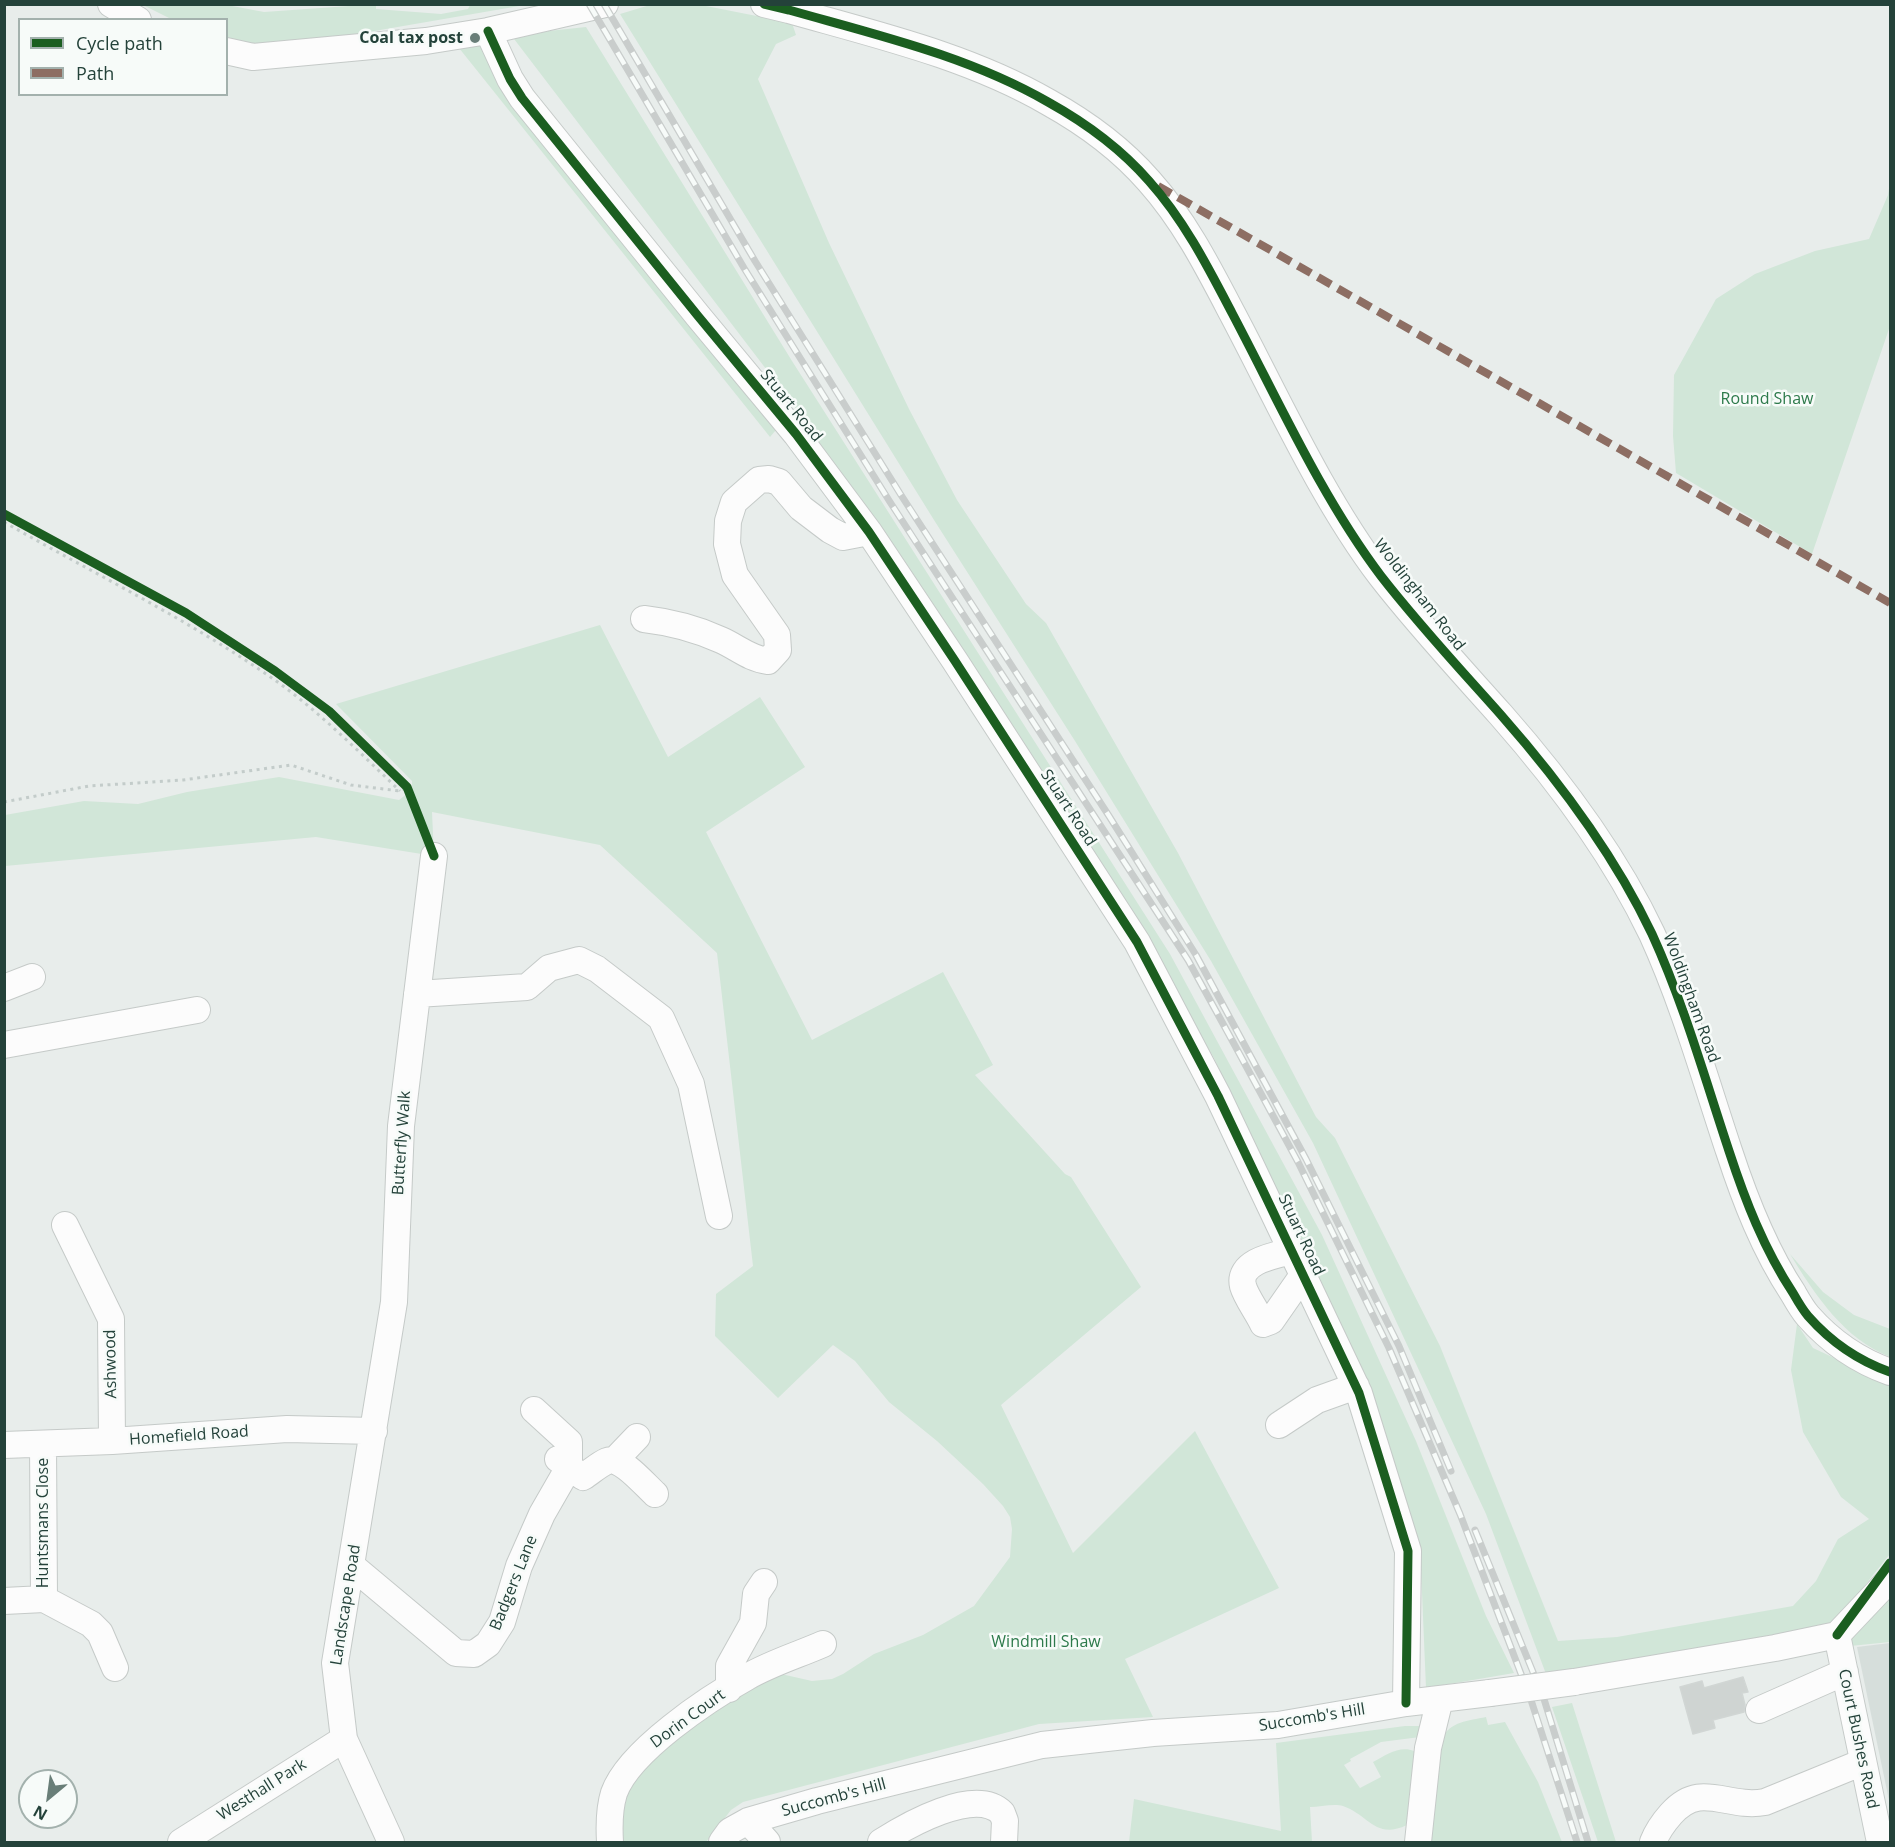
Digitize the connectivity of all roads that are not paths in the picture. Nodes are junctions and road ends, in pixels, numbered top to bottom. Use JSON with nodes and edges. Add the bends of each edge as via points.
{"nodes":[{"id":1,"x":111,"y":4,"type":"edge"},
{"id":2,"x":605,"y":4,"type":"edge"},
{"id":3,"x":764,"y":4,"type":"edge"},
{"id":4,"x":135,"y":18,"type":"edge"},
{"id":5,"x":488,"y":31,"type":"junction"},
{"id":6,"x":228,"y":51,"type":"edge"},
{"id":7,"x":869,"y":532,"type":"junction"},
{"id":8,"x":644,"y":619,"type":"dead end"},
{"id":9,"x":434,"y":856,"type":"dead end"},
{"id":10,"x":32,"y":977,"type":"dead end"},
{"id":11,"x":4,"y":988,"type":"edge"},
{"id":12,"x":417,"y":994,"type":"junction"},
{"id":13,"x":197,"y":1010,"type":"dead end"},
{"id":14,"x":4,"y":1045,"type":"edge"},
{"id":15,"x":719,"y":1216,"type":"dead end"},
{"id":16,"x":66,"y":1225,"type":"dead end"},
{"id":17,"x":1292,"y":1251,"type":"junction"},
{"id":18,"x":1303,"y":1275,"type":"junction"},
{"id":19,"x":1890,"y":1371,"type":"edge"},
{"id":20,"x":1356,"y":1386,"type":"junction"},
{"id":21,"x":534,"y":1410,"type":"dead end"},
{"id":22,"x":1279,"y":1425,"type":"dead end"},
{"id":23,"x":374,"y":1431,"type":"junction"},
{"id":24,"x":637,"y":1437,"type":"dead end"},
{"id":25,"x":112,"y":1441,"type":"junction"},
{"id":26,"x":43,"y":1444,"type":"junction"},
{"id":27,"x":4,"y":1445,"type":"edge"},
{"id":28,"x":615,"y":1460,"type":"junction"},
{"id":29,"x":570,"y":1468,"type":"junction"},
{"id":30,"x":655,"y":1494,"type":"dead end"},
{"id":31,"x":352,"y":1566,"type":"junction"},
{"id":32,"x":1890,"y":1579,"type":"edge"},
{"id":33,"x":764,"y":1582,"type":"dead end"},
{"id":34,"x":44,"y":1599,"type":"junction"},
{"id":35,"x":4,"y":1601,"type":"edge"},
{"id":36,"x":1837,"y":1635,"type":"junction"},
{"id":37,"x":823,"y":1644,"type":"dead end"},
{"id":38,"x":115,"y":1668,"type":"dead end"},
{"id":39,"x":1845,"y":1672,"type":"junction"},
{"id":40,"x":729,"y":1689,"type":"junction"},
{"id":41,"x":1440,"y":1699,"type":"junction"},
{"id":42,"x":1406,"y":1703,"type":"junction"},
{"id":43,"x":1759,"y":1710,"type":"dead end"},
{"id":44,"x":344,"y":1739,"type":"junction"},
{"id":45,"x":1863,"y":1762,"type":"junction"},
{"id":46,"x":748,"y":1821,"type":"junction"},
{"id":47,"x":181,"y":1842,"type":"edge"},
{"id":48,"x":391,"y":1842,"type":"edge"},
{"id":49,"x":610,"y":1842,"type":"edge"},
{"id":50,"x":722,"y":1842,"type":"edge"},
{"id":51,"x":767,"y":1842,"type":"edge"},
{"id":52,"x":881,"y":1842,"type":"edge"},
{"id":53,"x":1004,"y":1842,"type":"edge"},
{"id":54,"x":1418,"y":1842,"type":"edge"},
{"id":55,"x":1653,"y":1842,"type":"edge"},
{"id":56,"x":1880,"y":1842,"type":"edge"}],
"edges":[{"from":1,"to":4,"type":"street"},
{"from":2,"to":5,"type":"street"},
{"from":3,"to":19,"type":"street","name":"Woldingham Road","via":[[945,55],[1018,86],[1083,124],[1149,181],[1208,266],[1331,501],[1379,574],[1567,795],[1615,865],[1652,934],[1742,1192],[1782,1276],[1807,1315],[1843,1348]]},
{"from":5,"to":6,"type":"street","via":[[426,41],[254,57]]},
{"from":5,"to":7,"type":"street","name":"Stuart Road","via":[[522,98],[796,434]]},
{"from":7,"to":8,"type":"street","via":[[843,537],[801,508],[779,482],[759,480],[734,502],[727,544],[735,575],[777,635],[778,650],[768,661],[758,660],[722,640],[669,622]]},
{"from":7,"to":17,"type":"street","name":"Stuart Road","via":[[1137,942],[1218,1096]]},
{"from":9,"to":12,"type":"street","name":"Butterfly Walk"},
{"from":10,"to":11,"type":"street"},
{"from":12,"to":15,"type":"street","via":[[527,987],[549,968],[579,960],[597,969],[661,1018],[691,1084]]},
{"from":12,"to":23,"type":"street","name":"Butterfly Walk","via":[[401,1126],[394,1302]]},
{"from":13,"to":14,"type":"street"},
{"from":16,"to":25,"type":"street","name":"Ashwood","via":[[111,1319]]},
{"from":17,"to":18,"type":"street","name":"Stuart Road"},
{"from":17,"to":18,"type":"street","via":[[1257,1260],[1244,1274],[1243,1285],[1263,1324],[1271,1322]]},
{"from":18,"to":20,"type":"street","name":"Stuart Road"},
{"from":20,"to":22,"type":"street","via":[[1317,1400]]},
{"from":20,"to":42,"type":"street","name":"Stuart Road","via":[[1408,1551]]},
{"from":21,"to":29,"type":"street","via":[[569,1442]]},
{"from":23,"to":25,"type":"street","name":"Homefield Road","via":[[287,1429]]},
{"from":23,"to":31,"type":"street","name":"Landscape Road"},
{"from":24,"to":28,"type":"street"},
{"from":25,"to":26,"type":"street","name":"Homefield Road"},
{"from":26,"to":27,"type":"street","name":"Homefield Road"},
{"from":26,"to":34,"type":"street","name":"Huntsmans Close"},
{"from":28,"to":29,"type":"street"},
{"from":28,"to":30,"type":"street"},
{"from":29,"to":31,"type":"street","name":"Badgers Lane","via":[[542,1514],[519,1566],[502,1622],[488,1644],[474,1654],[456,1653]]},
{"from":31,"to":44,"type":"street","name":"Landscape Road","via":[[335,1663]]},
{"from":32,"to":36,"type":"street"},
{"from":33,"to":40,"type":"street","via":[[753,1602],[753,1623],[729,1666]]},
{"from":34,"to":35,"type":"street","name":"Huntsmans Close"},
{"from":34,"to":38,"type":"street","via":[[91,1624],[100,1633]]},
{"from":36,"to":39,"type":"street","name":"Court Bushes Road"},
{"from":36,"to":41,"type":"street","name":"Succomb's Hill","bridge":true,"via":[[1574,1682]]},
{"from":37,"to":40,"type":"street","name":"Dorin Court","via":[[749,1676]]},
{"from":39,"to":43,"type":"street"},
{"from":39,"to":45,"type":"street","name":"Court Bushes Road"},
{"from":40,"to":49,"type":"street","name":"Dorin Court","via":[[679,1723],[629,1765],[615,1791],[609,1817]]},
{"from":41,"to":42,"type":"street","name":"Succomb's Hill"},
{"from":41,"to":54,"type":"street","via":[[1428,1748]]},
{"from":42,"to":46,"type":"street","name":"Succomb's Hill","via":[[1278,1725],[1042,1745]]},
{"from":44,"to":47,"type":"street","name":"Westhall Park"},
{"from":44,"to":48,"type":"street","name":"Landscape Road"},
{"from":45,"to":55,"type":"street","via":[[1765,1802],[1691,1798],[1669,1816]]},
{"from":45,"to":56,"type":"street","name":"Court Bushes Road"},
{"from":46,"to":50,"type":"street","name":"Succomb's Hill","via":[[730,1831]]},
{"from":46,"to":51,"type":"street"},
{"from":52,"to":53,"type":"street","via":[[944,1809],[982,1805],[1002,1814]]}]}
